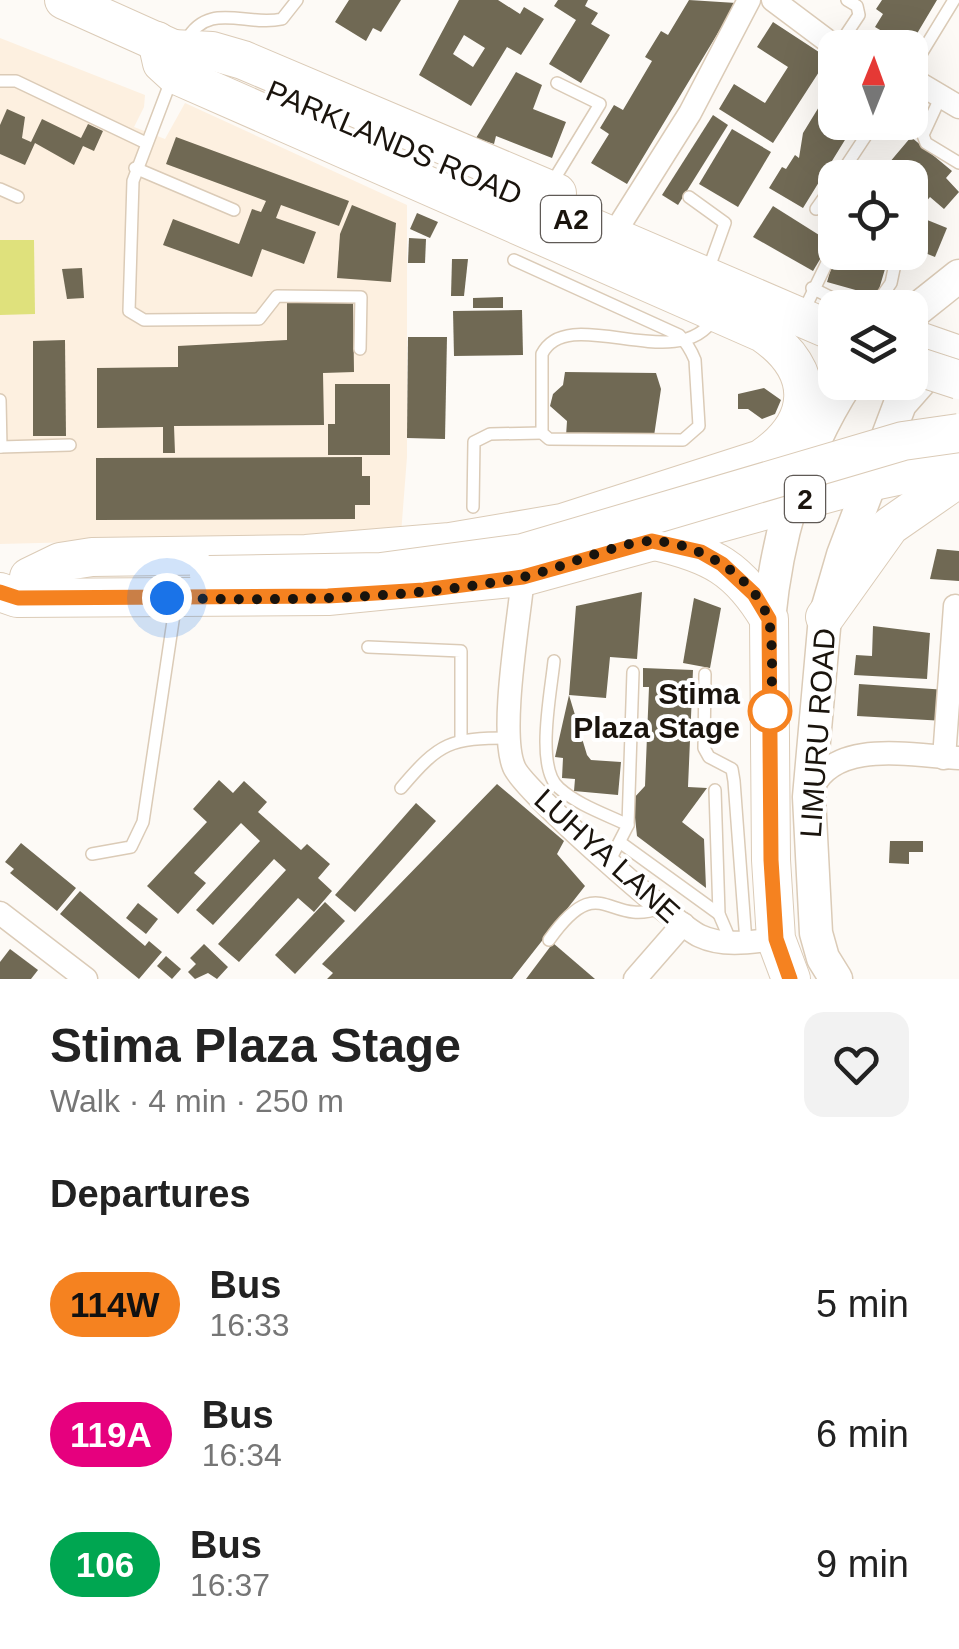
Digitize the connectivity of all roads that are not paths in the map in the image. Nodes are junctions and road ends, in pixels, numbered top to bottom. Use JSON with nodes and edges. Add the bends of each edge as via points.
{"nodes":[{"id":1,"x":64,"y":0,"type":"edge"},
{"id":2,"x":297,"y":0,"type":"edge"},
{"id":3,"x":749,"y":0,"type":"edge"},
{"id":4,"x":847,"y":0,"type":"edge"},
{"id":5,"x":954,"y":0,"type":"edge"},
{"id":6,"x":778,"y":2,"type":"edge"},
{"id":7,"x":848,"y":30,"type":"edge"},
{"id":8,"x":818,"y":33,"type":"edge"},
{"id":9,"x":928,"y":44,"type":"edge"},
{"id":10,"x":171,"y":53,"type":"junction"},
{"id":11,"x":0,"y":81,"type":"edge"},
{"id":12,"x":558,"y":83,"type":"dead end"},
{"id":13,"x":928,"y":87,"type":"edge"},
{"id":14,"x":950,"y":102,"type":"edge"},
{"id":15,"x":146,"y":142,"type":"junction"},
{"id":16,"x":959,"y":164,"type":"edge"},
{"id":17,"x":135,"y":168,"type":"junction"},
{"id":18,"x":0,"y":189,"type":"edge"},
{"id":19,"x":548,"y":189,"type":"junction"},
{"id":20,"x":18,"y":197,"type":"dead end"},
{"id":21,"x":689,"y":197,"type":"dead end"},
{"id":22,"x":818,"y":206,"type":"edge"},
{"id":23,"x":816,"y":209,"type":"dead end"},
{"id":24,"x":234,"y":210,"type":"dead end"},
{"id":25,"x":622,"y":221,"type":"junction"},
{"id":26,"x":514,"y":260,"type":"dead end"},
{"id":27,"x":711,"y":262,"type":"junction"},
{"id":28,"x":959,"y":276,"type":"edge"},
{"id":29,"x":818,"y":300,"type":"edge"},
{"id":30,"x":928,"y":301,"type":"edge"},
{"id":31,"x":716,"y":313,"type":"junction"},
{"id":32,"x":818,"y":325,"type":"edge"},
{"id":33,"x":686,"y":342,"type":"junction"},
{"id":34,"x":928,"y":345,"type":"edge"},
{"id":35,"x":360,"y":349,"type":"dead end"},
{"id":36,"x":956,"y":356,"type":"edge"},
{"id":37,"x":928,"y":361,"type":"edge"},
{"id":38,"x":0,"y":400,"type":"edge"},
{"id":39,"x":837,"y":400,"type":"edge"},
{"id":40,"x":542,"y":433,"type":"junction"},
{"id":41,"x":959,"y":433,"type":"edge"},
{"id":42,"x":1,"y":446,"type":"edge"},
{"id":43,"x":70,"y":446,"type":"dead end"},
{"id":44,"x":959,"y":463,"type":"edge"},
{"id":45,"x":959,"y":478,"type":"edge"},
{"id":46,"x":869,"y":482,"type":"junction"},
{"id":47,"x":793,"y":502,"type":"junction"},
{"id":48,"x":473,"y":507,"type":"dead end"},
{"id":49,"x":652,"y":541,"type":"junction"},
{"id":50,"x":523,"y":577,"type":"junction"},
{"id":51,"x":10,"y":583,"type":"edge"},
{"id":52,"x":176,"y":598,"type":"junction"},
{"id":53,"x":955,"y":606,"type":"dead end"},
{"id":54,"x":825,"y":616,"type":"junction"},
{"id":55,"x":769,"y":619,"type":"junction"},
{"id":56,"x":368,"y":647,"type":"dead end"},
{"id":57,"x":554,"y":661,"type":"dead end"},
{"id":58,"x":633,"y":672,"type":"dead end"},
{"id":59,"x":705,"y":674,"type":"dead end"},
{"id":60,"x":813,"y":714,"type":"junction"},
{"id":61,"x":462,"y":738,"type":"junction"},
{"id":62,"x":510,"y":738,"type":"junction"},
{"id":63,"x":850,"y":756,"type":"junction"},
{"id":64,"x":952,"y":758,"type":"edge"},
{"id":65,"x":401,"y":788,"type":"dead end"},
{"id":66,"x":715,"y":790,"type":"dead end"},
{"id":67,"x":809,"y":797,"type":"junction"},
{"id":68,"x":628,"y":824,"type":"junction"},
{"id":69,"x":615,"y":852,"type":"junction"},
{"id":70,"x":92,"y":854,"type":"dead end"},
{"id":71,"x":664,"y":907,"type":"junction"},
{"id":72,"x":0,"y":913,"type":"edge"},
{"id":73,"x":719,"y":914,"type":"junction"},
{"id":74,"x":683,"y":924,"type":"junction"},
{"id":75,"x":549,"y":940,"type":"dead end"},
{"id":76,"x":751,"y":941,"type":"junction"},
{"id":77,"x":86,"y":979,"type":"edge"},
{"id":78,"x":635,"y":979,"type":"edge"},
{"id":79,"x":790,"y":979,"type":"edge"},
{"id":80,"x":836,"y":979,"type":"edge"}],
"edges":[{"from":1,"to":10,"type":"main road","name":"PARKLANDS ROAD","number":"A2"},
{"from":2,"to":10,"type":"lane","via":[[282,19],[270,22],[206,20]]},
{"from":3,"to":25,"type":"street","via":[[690,113]]},
{"from":4,"to":7,"type":"lane","via":[[858,15]]},
{"from":5,"to":9,"type":"lane"},
{"from":6,"to":8,"type":"street"},
{"from":10,"to":15,"type":"lane"},
{"from":10,"to":19,"type":"main road","via":[[212,51],[243,60]]},
{"from":10,"to":31,"type":"main road"},
{"from":10,"to":32,"type":"main road","name":"PARKLANDS ROAD","number":"A2","via":[[308,105]]},
{"from":11,"to":15,"type":"lane","via":[[16,82]]},
{"from":12,"to":19,"type":"lane","via":[[600,104]]},
{"from":13,"to":14,"type":"street"},
{"from":14,"to":16,"type":"lane","via":[[923,136]]},
{"from":15,"to":17,"type":"lane"},
{"from":17,"to":24,"type":"lane"},
{"from":17,"to":35,"type":"lane","via":[[129,311],[144,320],[259,319],[277,296],[362,296]]},
{"from":18,"to":20,"type":"lane"},
{"from":19,"to":25,"type":"main road"},
{"from":21,"to":27,"type":"lane","via":[[725,223]]},
{"from":22,"to":23,"type":"lane"},
{"from":25,"to":27,"type":"main road"},
{"from":26,"to":33,"type":"lane"},
{"from":27,"to":29,"type":"main road"},
{"from":28,"to":30,"type":"main road"},
{"from":31,"to":33,"type":"lane","via":[[704,332]]},
{"from":31,"to":51,"type":"main road","via":[[787,350],[800,372],[799,418],[784,444],[761,459],[562,523],[450,542],[306,554],[92,557]]},
{"from":33,"to":40,"type":"lane","via":[[557,338],[542,354]]},
{"from":33,"to":40,"type":"lane","via":[[698,380],[699,426],[690,436],[634,443],[549,439]]},
{"from":34,"to":36,"type":"main road"},
{"from":36,"to":37,"type":"main road","bridge":true},
{"from":36,"to":46,"type":"main road","name":"LIMURU ROAD","via":[[900,404]]},
{"from":38,"to":42,"type":"lane"},
{"from":39,"to":47,"type":"main road","name":"LIMURU ROAD","via":[[810,448]]},
{"from":40,"to":48,"type":"lane","via":[[490,434],[474,442]]},
{"from":41,"to":51,"type":"main road","bridge":true,"via":[[903,441],[523,552],[381,572]]},
{"from":42,"to":43,"type":"lane"},
{"from":44,"to":46,"type":"main road","number":"2"},
{"from":45,"to":54,"type":"main road","via":[[890,526]]},
{"from":46,"to":47,"type":"main road","number":"2"},
{"from":46,"to":54,"type":"main road","name":"LIMURU ROAD"},
{"from":47,"to":49,"type":"main road","number":"2"},
{"from":47,"to":55,"type":"main road","name":"LIMURU ROAD","via":[[774,559]]},
{"from":49,"to":50,"type":"main road","number":"2"},
{"from":49,"to":55,"type":"main road","via":[[722,564]]},
{"from":50,"to":52,"type":"main road","number":"2","via":[[328,596]]},
{"from":50,"to":62,"type":"street","name":"LUHYA LANE"},
{"from":51,"to":52,"type":"main road","number":"2","via":[[18,598]]},
{"from":52,"to":70,"type":"lane","via":[[143,822],[131,847]]},
{"from":53,"to":64,"type":"street"},
{"from":54,"to":60,"type":"main road","name":"LIMURU ROAD"},
{"from":55,"to":76,"type":"main road","name":"LIMURU ROAD"},
{"from":56,"to":61,"type":"lane","via":[[460,651]]},
{"from":57,"to":68,"type":"lane","via":[[546,768],[571,797]]},
{"from":58,"to":68,"type":"lane"},
{"from":59,"to":76,"type":"lane","via":[[704,748],[732,769]]},
{"from":60,"to":63,"type":"street","via":[[820,733]]},
{"from":60,"to":67,"type":"main road","name":"LIMURU ROAD"},
{"from":61,"to":62,"type":"lane"},
{"from":61,"to":65,"type":"lane","via":[[434,749]]},
{"from":62,"to":69,"type":"street","name":"LUHYA LANE","via":[[514,768],[546,808]]},
{"from":63,"to":64,"type":"street"},
{"from":63,"to":67,"type":"street","via":[[819,774]]},
{"from":66,"to":73,"type":"lane"},
{"from":67,"to":80,"type":"main road","name":"LIMURU ROAD","via":[[816,933]]},
{"from":68,"to":69,"type":"lane"},
{"from":69,"to":71,"type":"street","name":"LUHYA LANE"},
{"from":69,"to":73,"type":"lane"},
{"from":71,"to":74,"type":"street","name":"LUHYA LANE"},
{"from":71,"to":75,"type":"lane","via":[[641,914],[600,900],[584,904]]},
{"from":72,"to":77,"type":"street"},
{"from":73,"to":76,"type":"lane"},
{"from":74,"to":76,"type":"street","name":"LUHYA LANE","via":[[700,936]]},
{"from":74,"to":78,"type":"street"},
{"from":76,"to":79,"type":"main road","name":"LIMURU ROAD"}]}
